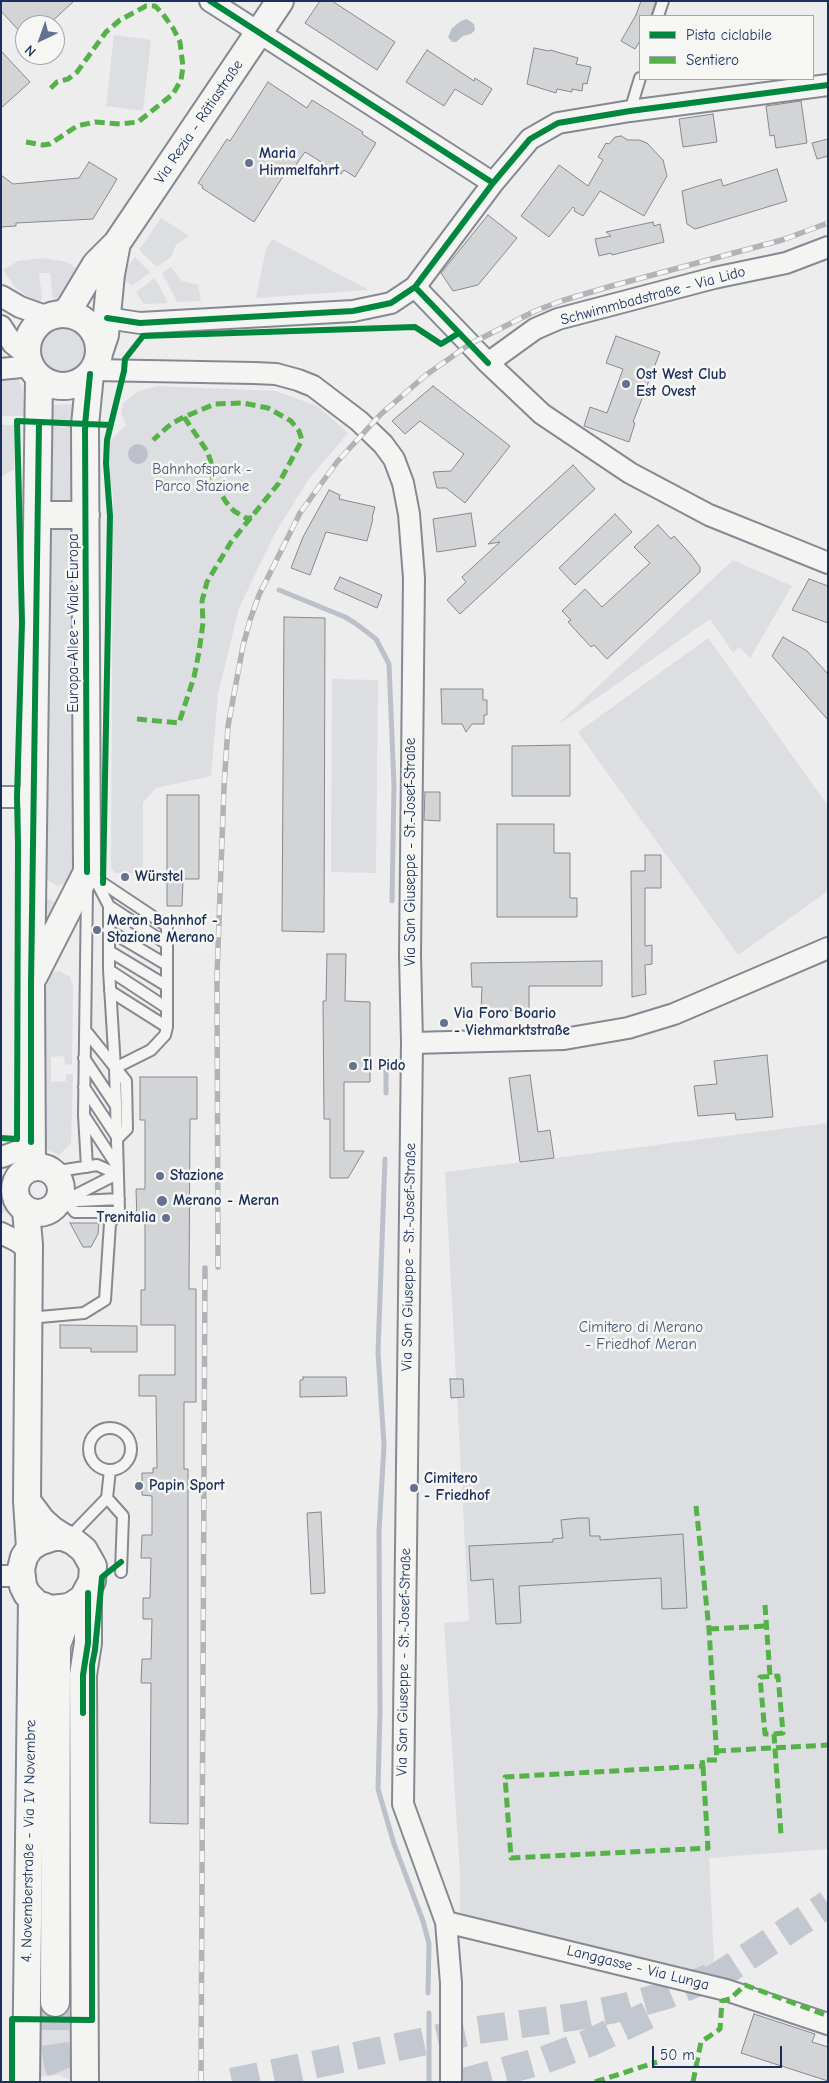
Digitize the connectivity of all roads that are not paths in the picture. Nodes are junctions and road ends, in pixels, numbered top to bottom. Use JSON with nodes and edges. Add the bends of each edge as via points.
{"nodes":[{"id":1,"x":210,"y":1,"type":"edge"},
{"id":2,"x":280,"y":1,"type":"edge"},
{"id":3,"x":663,"y":1,"type":"edge"},
{"id":4,"x":658,"y":15,"type":"edge"},
{"id":5,"x":260,"y":33,"type":"junction"},
{"id":6,"x":639,"y":80,"type":"edge"},
{"id":7,"x":828,"y":85,"type":"edge"},
{"id":8,"x":630,"y":111,"type":"junction"},
{"id":9,"x":493,"y":183,"type":"junction"},
{"id":10,"x":117,"y":243,"type":"junction"},
{"id":11,"x":828,"y":248,"type":"edge"},
{"id":12,"x":415,"y":287,"type":"junction"},
{"id":13,"x":1,"y":296,"type":"edge"},
{"id":14,"x":63,"y":316,"type":"junction"},
{"id":15,"x":107,"y":318,"type":"junction"},
{"id":16,"x":1,"y":326,"type":"edge"},
{"id":17,"x":488,"y":363,"type":"junction"},
{"id":18,"x":33,"y":366,"type":"junction"},
{"id":19,"x":94,"y":366,"type":"junction"},
{"id":20,"x":1,"y":369,"type":"edge"},
{"id":21,"x":39,"y":515,"type":"junction"},
{"id":22,"x":86,"y":515,"type":"junction"},
{"id":23,"x":828,"y":563,"type":"edge"},
{"id":24,"x":33,"y":797,"type":"junction"},
{"id":25,"x":1,"y":798,"type":"edge"},
{"id":26,"x":33,"y":869,"type":"junction"},
{"id":27,"x":87,"y":879,"type":"junction"},
{"id":28,"x":109,"y":906,"type":"junction"},
{"id":29,"x":108,"y":930,"type":"junction"},
{"id":30,"x":167,"y":944,"type":"junction"},
{"id":31,"x":828,"y":948,"type":"edge"},
{"id":32,"x":109,"y":951,"type":"junction"},
{"id":33,"x":167,"y":965,"type":"junction"},
{"id":34,"x":109,"y":970,"type":"junction"},
{"id":35,"x":31,"y":984,"type":"junction"},
{"id":36,"x":167,"y":986,"type":"junction"},
{"id":37,"x":110,"y":991,"type":"junction"},
{"id":38,"x":167,"y":1008,"type":"junction"},
{"id":39,"x":167,"y":1027,"type":"junction"},
{"id":40,"x":85,"y":1030,"type":"junction"},
{"id":41,"x":412,"y":1043,"type":"junction"},
{"id":42,"x":84,"y":1057,"type":"junction"},
{"id":43,"x":115,"y":1068,"type":"junction"},
{"id":44,"x":84,"y":1087,"type":"junction"},
{"id":45,"x":117,"y":1107,"type":"junction"},
{"id":46,"x":84,"y":1115,"type":"junction"},
{"id":47,"x":118,"y":1138,"type":"junction"},
{"id":48,"x":31,"y":1142,"type":"junction"},
{"id":49,"x":2,"y":1157,"type":"edge"},
{"id":50,"x":87,"y":1167,"type":"junction"},
{"id":51,"x":28,"y":1170,"type":"junction"},
{"id":52,"x":117,"y":1170,"type":"junction"},
{"id":53,"x":119,"y":1199,"type":"junction"},
{"id":54,"x":46,"y":1202,"type":"junction"},
{"id":55,"x":120,"y":1212,"type":"junction"},
{"id":56,"x":1,"y":1227,"type":"edge"},
{"id":57,"x":1,"y":1233,"type":"edge"},
{"id":58,"x":29,"y":1248,"type":"junction"},
{"id":59,"x":28,"y":1318,"type":"junction"},
{"id":60,"x":110,"y":1470,"type":"junction"},
{"id":61,"x":107,"y":1498,"type":"junction"},
{"id":62,"x":27,"y":1500,"type":"junction"},
{"id":63,"x":68,"y":1539,"type":"junction"},
{"id":64,"x":30,"y":1548,"type":"junction"},
{"id":65,"x":121,"y":1572,"type":"dead end"},
{"id":66,"x":11,"y":1576,"type":"edge"},
{"id":67,"x":79,"y":1600,"type":"junction"},
{"id":68,"x":37,"y":1603,"type":"junction"},
{"id":69,"x":56,"y":1645,"type":"junction"},
{"id":70,"x":446,"y":1922,"type":"junction"},
{"id":71,"x":55,"y":2002,"type":"tunnel mouth"},
{"id":72,"x":828,"y":2024,"type":"edge"},
{"id":73,"x":26,"y":2082,"type":"edge"},
{"id":74,"x":86,"y":2082,"type":"edge"},
{"id":75,"x":451,"y":2082,"type":"edge"}],
"edges":[{"from":1,"to":5,"type":"street"},
{"from":2,"to":5,"type":"street","name":"Via Rezia - Rätiastraße"},
{"from":3,"to":4,"type":"lane"},
{"from":5,"to":9,"type":"street"},
{"from":5,"to":10,"type":"street","name":"Via Rezia - Rätiastraße"},
{"from":6,"to":8,"type":"lane"},
{"from":7,"to":8,"type":"street"},
{"from":8,"to":9,"type":"street","via":[[558,123],[530,139]]},
{"from":9,"to":12,"type":"street"},
{"from":10,"to":14,"type":"street","via":[[96,264]]},
{"from":10,"to":15,"type":"street"},
{"from":11,"to":17,"type":"street","name":"Schwimmbadstraße - Via Lido","via":[[786,263],[714,278],[558,320],[535,329]]},
{"from":12,"to":15,"type":"street","via":[[390,303],[353,311],[140,322]]},
{"from":12,"to":17,"type":"street"},
{"from":13,"to":14,"type":"street","via":[[20,307]]},
{"from":14,"to":15,"type":"street"},
{"from":14,"to":18,"type":"street","via":[[38,324],[32,333],[28,344]]},
{"from":14,"to":19,"type":"street","via":[[91,328],[96,334]]},
{"from":15,"to":19,"type":"street","via":[[105,335]]},
{"from":16,"to":18,"type":"street"},
{"from":17,"to":23,"type":"street","via":[[542,414],[630,473],[709,515]]},
{"from":18,"to":19,"type":"street","via":[[51,384],[65,386],[78,382]]},
{"from":18,"to":20,"type":"street"},
{"from":18,"to":21,"type":"street"},
{"from":19,"to":22,"type":"street","name":"Europa-Allee - Viale Europa","via":[[85,425]]},
{"from":19,"to":41,"type":"street","name":"Via San Giuseppe - St.-Josef-Straße","via":[[276,374],[313,386],[339,404],[373,434],[394,459],[404,483],[412,560]]},
{"from":21,"to":22,"type":"street","name":"Europa-Allee - Viale Europa"},
{"from":21,"to":24,"type":"street"},
{"from":22,"to":27,"type":"street","name":"Europa-Allee - Viale Europa"},
{"from":24,"to":25,"type":"street"},
{"from":24,"to":26,"type":"street"},
{"from":26,"to":27,"type":"street","via":[[42,884],[51,890],[68,891]]},
{"from":26,"to":35,"type":"street"},
{"from":27,"to":28,"type":"lane"},
{"from":27,"to":30,"type":"lane","via":[[167,926]]},
{"from":27,"to":35,"type":"street","name":"Europa-Allee - Viale Europa"},
{"from":27,"to":40,"type":"lane"},
{"from":28,"to":29,"type":"lane"},
{"from":28,"to":30,"type":"lane"},
{"from":29,"to":32,"type":"lane"},
{"from":29,"to":33,"type":"lane"},
{"from":30,"to":33,"type":"lane"},
{"from":31,"to":41,"type":"street","via":[[674,1014],[628,1028],[564,1039]]},
{"from":32,"to":34,"type":"lane"},
{"from":32,"to":36,"type":"lane"},
{"from":33,"to":36,"type":"lane"},
{"from":34,"to":37,"type":"lane"},
{"from":34,"to":38,"type":"lane"},
{"from":35,"to":48,"type":"street","name":"Europa-Allee - Viale Europa"},
{"from":36,"to":38,"type":"lane"},
{"from":37,"to":39,"type":"lane"},
{"from":37,"to":43,"type":"lane"},
{"from":38,"to":39,"type":"lane"},
{"from":39,"to":43,"type":"lane","via":[[165,1035],[151,1050]]},
{"from":40,"to":42,"type":"lane"},
{"from":40,"to":43,"type":"lane"},
{"from":41,"to":70,"type":"street","name":"Via San Giuseppe - St.-Josef-Straße","via":[[403,1804]]},
{"from":42,"to":44,"type":"lane"},
{"from":42,"to":45,"type":"lane"},
{"from":43,"to":45,"type":"lane"},
{"from":43,"to":47,"type":"lane","via":[[126,1081],[127,1130]]},
{"from":44,"to":46,"type":"lane"},
{"from":44,"to":47,"type":"lane"},
{"from":45,"to":47,"type":"lane"},
{"from":46,"to":50,"type":"lane"},
{"from":46,"to":52,"type":"lane"},
{"from":47,"to":52,"type":"lane"},
{"from":48,"to":49,"type":"street"},
{"from":48,"to":51,"type":"street","name":"Europa-Allee - Viale Europa"},
{"from":49,"to":51,"type":"street"},
{"from":50,"to":52,"type":"lane","via":[[97,1165]]},
{"from":50,"to":54,"type":"lane","via":[[65,1170]]},
{"from":51,"to":54,"type":"street","via":[[45,1168]]},
{"from":51,"to":54,"type":"street","name":"Europa-Allee - Viale Europa","via":[[18,1180],[16,1192],[20,1203]]},
{"from":52,"to":53,"type":"lane"},
{"from":52,"to":54,"type":"lane"},
{"from":53,"to":54,"type":"lane"},
{"from":53,"to":55,"type":"lane"},
{"from":54,"to":55,"type":"lane","via":[[75,1212]]},
{"from":54,"to":56,"type":"street"},
{"from":54,"to":58,"type":"street","name":"4. Novemberstraße - Via IV Novembre","via":[[34,1227]]},
{"from":55,"to":59,"type":"lane","via":[[110,1223],[105,1300],[84,1313]]},
{"from":57,"to":58,"type":"street"},
{"from":58,"to":59,"type":"street","name":"4. Novemberstraße - Via IV Novembre"},
{"from":59,"to":62,"type":"street","name":"4. Novemberstraße - Via IV Novembre"},
{"from":60,"to":60,"type":"lane","via":[[127,1460],[131,1447],[120,1430],[107,1428],[95,1434],[89,1453],[96,1465]]},
{"from":60,"to":61,"type":"lane"},
{"from":61,"to":63,"type":"lane"},
{"from":61,"to":65,"type":"lane","via":[[122,1516]]},
{"from":62,"to":63,"type":"street","via":[[42,1521]]},
{"from":62,"to":64,"type":"street","name":"4. Novemberstraße - Via IV Novembre"},
{"from":63,"to":64,"type":"street","via":[[46,1538]]},
{"from":63,"to":67,"type":"street","via":[[84,1550],[92,1566],[92,1581]]},
{"from":64,"to":66,"type":"street","name":"4. Novemberstraße - Via IV Novembre"},
{"from":66,"to":68,"type":"street","name":"4. Novemberstraße - Via IV Novembre"},
{"from":67,"to":68,"type":"street","via":[[60,1610]]},
{"from":67,"to":69,"type":"main road"},
{"from":67,"to":74,"type":"street","via":[[88,1643],[82,1675]]},
{"from":68,"to":69,"type":"main road"},
{"from":68,"to":73,"type":"street","name":"4. Novemberstraße - Via IV Novembre"},
{"from":69,"to":71,"type":"main road"},
{"from":70,"to":72,"type":"street","name":"Langgasse - Via Lunga","via":[[726,1990]]},
{"from":70,"to":75,"type":"street","name":"Via San Giuseppe - St.-Josef-Straße","via":[[451,1983]]}]}
